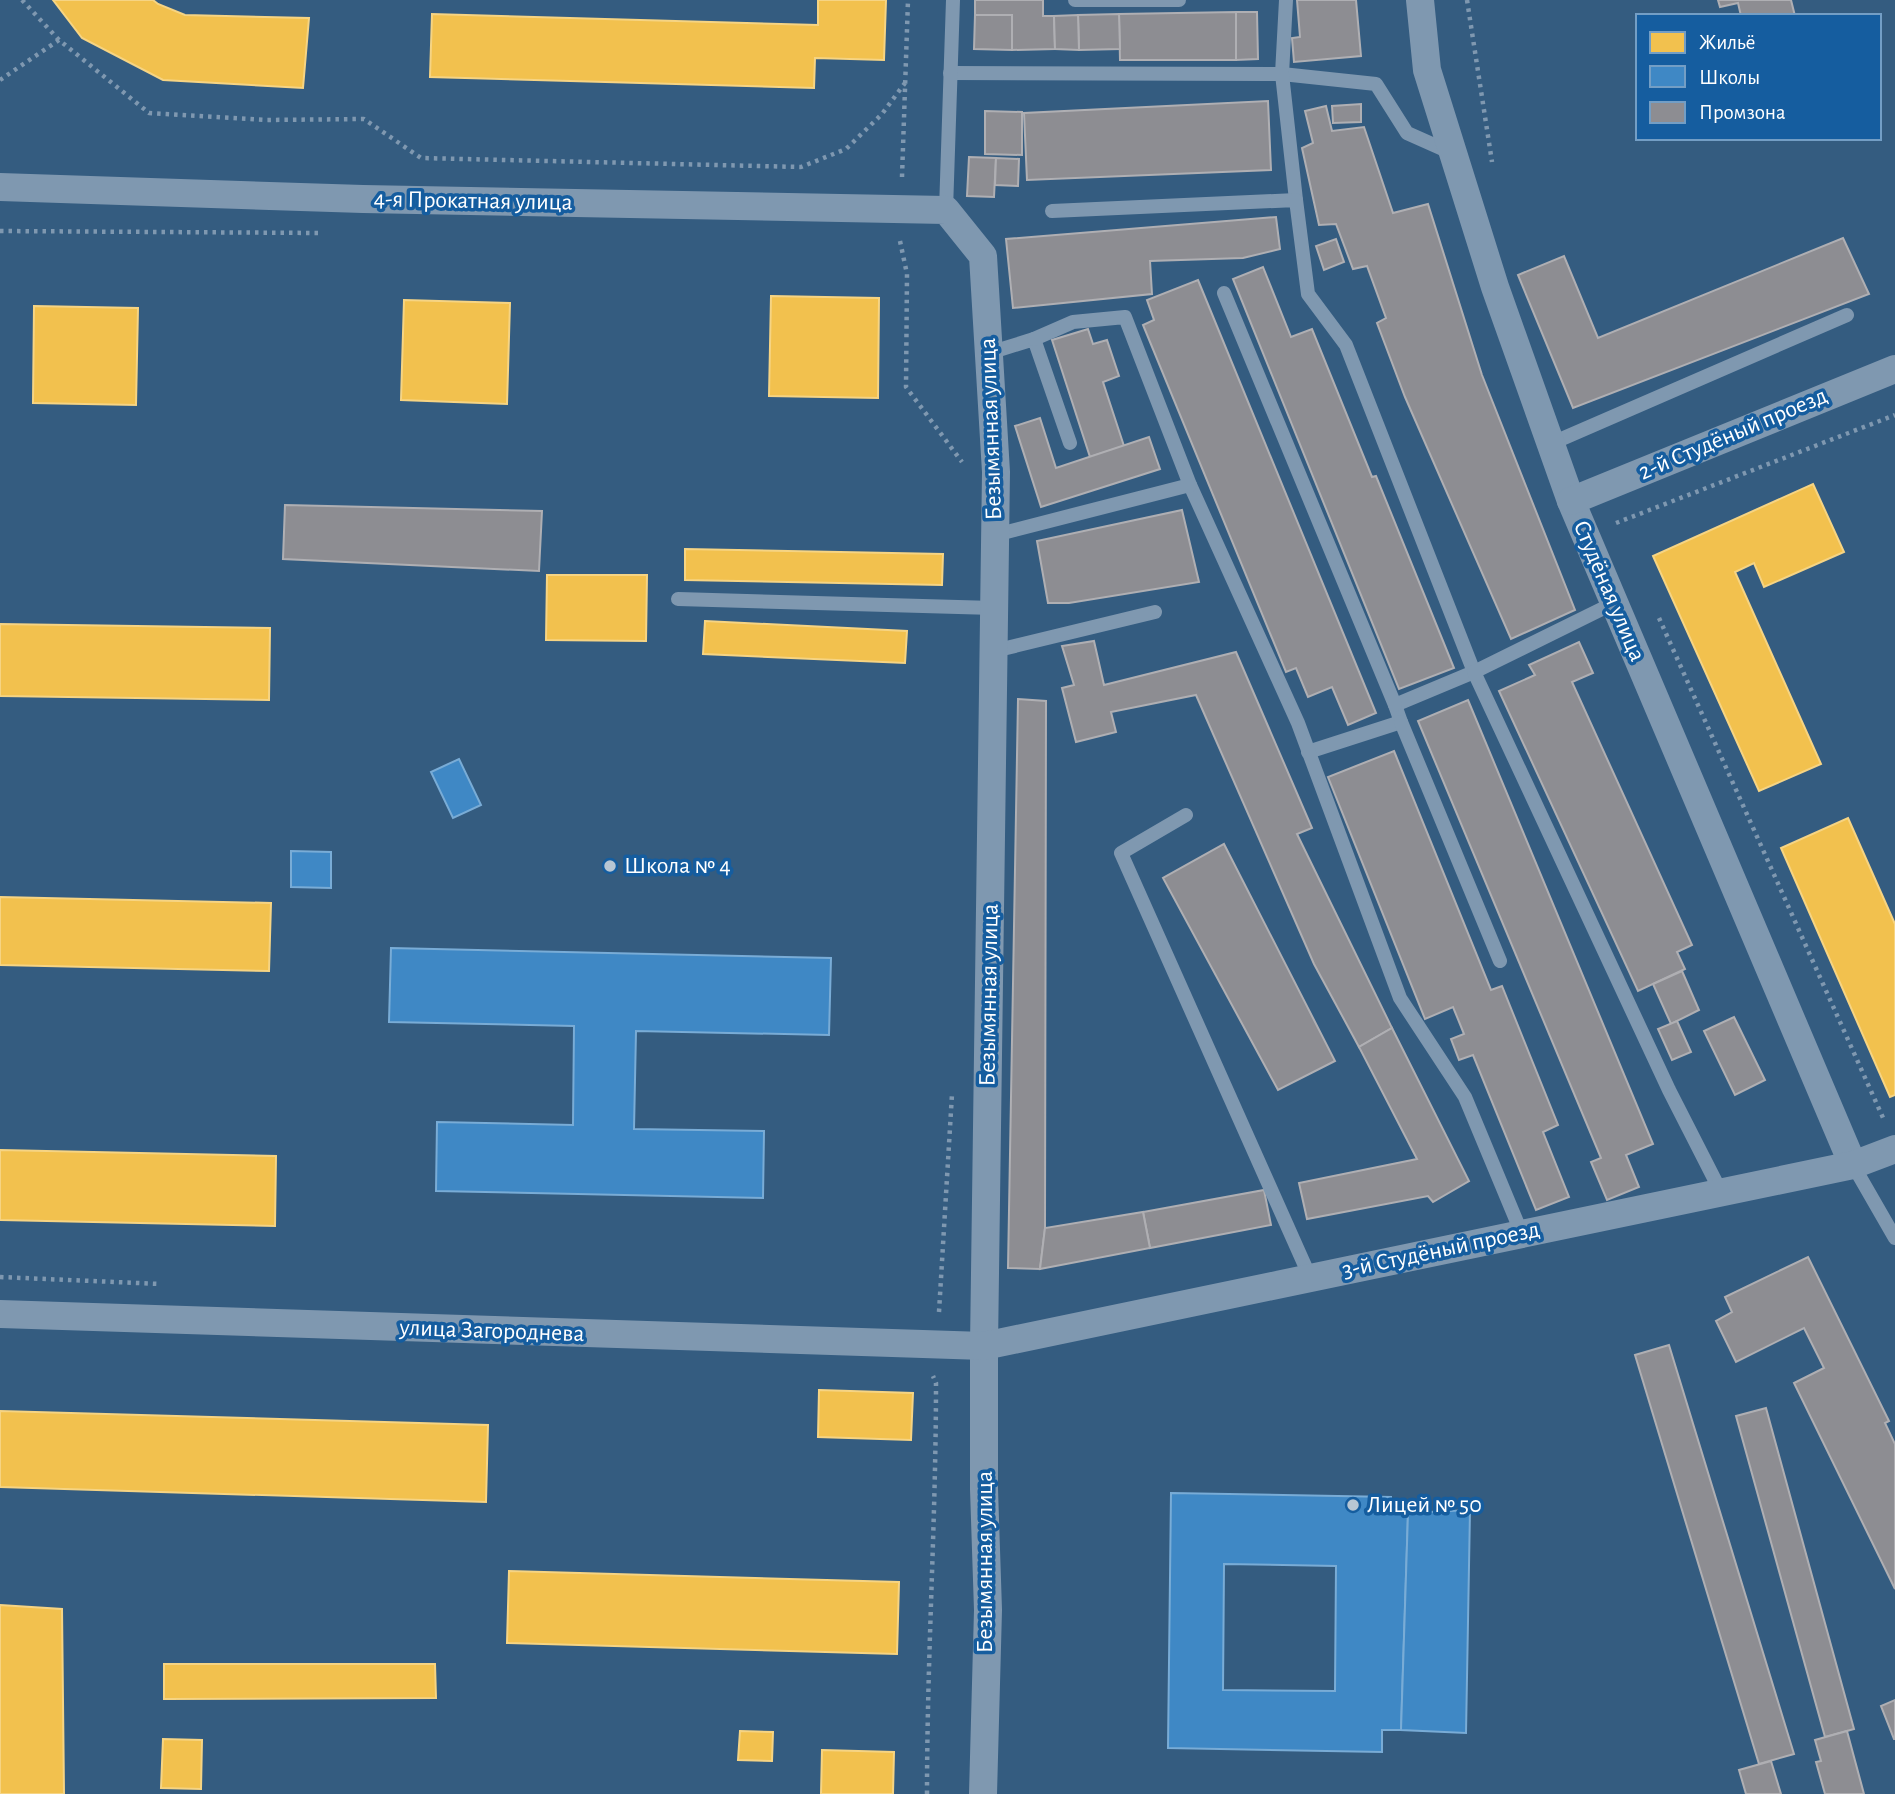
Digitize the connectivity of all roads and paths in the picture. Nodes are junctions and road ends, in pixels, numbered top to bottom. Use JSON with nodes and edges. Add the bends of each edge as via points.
{"nodes":[{"id":1,"x":22,"y":0,"type":"edge"},
{"id":2,"x":908,"y":0,"type":"edge"},
{"id":3,"x":953,"y":0,"type":"edge"},
{"id":4,"x":1075,"y":0,"type":"edge"},
{"id":5,"x":1179,"y":0,"type":"edge"},
{"id":6,"x":1286,"y":0,"type":"edge"},
{"id":7,"x":1420,"y":0,"type":"edge"},
{"id":8,"x":1466,"y":0,"type":"edge"},
{"id":9,"x":59,"y":40,"type":"junction"},
{"id":10,"x":950,"y":73,"type":"junction"},
{"id":11,"x":1282,"y":74,"type":"junction"},
{"id":12,"x":0,"y":80,"type":"edge"},
{"id":13,"x":905,"y":83,"type":"junction"},
{"id":14,"x":1453,"y":154,"type":"junction"},
{"id":15,"x":1494,"y":170,"type":"dead end"},
{"id":16,"x":0,"y":187,"type":"edge"},
{"id":17,"x":1296,"y":200,"type":"junction"},
{"id":18,"x":901,"y":209,"type":"junction"},
{"id":19,"x":946,"y":210,"type":"junction"},
{"id":20,"x":1052,"y":211,"type":"dead end"},
{"id":21,"x":1224,"y":293,"type":"dead end"},
{"id":22,"x":1847,"y":315,"type":"dead end"},
{"id":23,"x":1034,"y":339,"type":"junction"},
{"id":24,"x":989,"y":353,"type":"junction"},
{"id":25,"x":1895,"y":369,"type":"edge"},
{"id":26,"x":1895,"y":415,"type":"edge"},
{"id":27,"x":1070,"y":443,"type":"dead end"},
{"id":28,"x":1550,"y":443,"type":"junction"},
{"id":29,"x":969,"y":471,"type":"dead end"},
{"id":30,"x":1190,"y":485,"type":"junction"},
{"id":31,"x":1601,"y":489,"type":"junction"},
{"id":32,"x":1571,"y":501,"type":"junction"},
{"id":33,"x":1616,"y":523,"type":"junction"},
{"id":34,"x":1622,"y":535,"type":"dead end"},
{"id":35,"x":995,"y":536,"type":"junction"},
{"id":36,"x":678,"y":599,"type":"dead end"},
{"id":37,"x":1614,"y":603,"type":"junction"},
{"id":38,"x":994,"y":608,"type":"junction"},
{"id":39,"x":1656,"y":611,"type":"dead end"},
{"id":40,"x":1155,"y":612,"type":"dead end"},
{"id":41,"x":994,"y":651,"type":"junction"},
{"id":42,"x":1475,"y":672,"type":"junction"},
{"id":43,"x":1395,"y":705,"type":"junction"},
{"id":44,"x":1401,"y":722,"type":"junction"},
{"id":45,"x":1308,"y":752,"type":"junction"},
{"id":46,"x":1186,"y":815,"type":"dead end"},
{"id":47,"x":1500,"y":961,"type":"dead end"},
{"id":48,"x":953,"y":1081,"type":"dead end"},
{"id":49,"x":1895,"y":1149,"type":"edge"},
{"id":50,"x":1848,"y":1153,"type":"junction"},
{"id":51,"x":1721,"y":1192,"type":"junction"},
{"id":52,"x":1522,"y":1234,"type":"junction"},
{"id":53,"x":1895,"y":1238,"type":"edge"},
{"id":54,"x":0,"y":1277,"type":"edge"},
{"id":55,"x":1310,"y":1278,"type":"junction"},
{"id":56,"x":166,"y":1284,"type":"dead end"},
{"id":57,"x":0,"y":1314,"type":"edge"},
{"id":58,"x":985,"y":1338,"type":"junction"},
{"id":59,"x":921,"y":1345,"type":"junction"},
{"id":60,"x":927,"y":1794,"type":"edge"},
{"id":61,"x":983,"y":1794,"type":"edge"}],
"edges":[{"from":1,"to":9,"type":"path"},
{"from":2,"to":13,"type":"path"},
{"from":3,"to":10,"type":"lane"},
{"from":4,"to":5,"type":"lane"},
{"from":6,"to":11,"type":"lane"},
{"from":7,"to":14,"type":"street","name":"Студёная улица","via":[[1427,70]]},
{"from":8,"to":15,"type":"path"},
{"from":9,"to":12,"type":"path"},
{"from":9,"to":13,"type":"path","via":[[149,113],[267,120],[364,119],[421,158],[801,167],[846,149],[882,114]]},
{"from":10,"to":11,"type":"lane"},
{"from":10,"to":19,"type":"lane"},
{"from":11,"to":14,"type":"lane","via":[[1376,84],[1407,133]]},
{"from":11,"to":17,"type":"lane"},
{"from":13,"to":18,"type":"path"},
{"from":14,"to":28,"type":"street","name":"Студёная улица"},
{"from":16,"to":18,"type":"street","name":"4-я Прокатная улица"},
{"from":17,"to":20,"type":"lane"},
{"from":17,"to":42,"type":"lane","via":[[1308,294],[1346,345]]},
{"from":18,"to":19,"type":"street","name":"4-я Прокатная улица"},
{"from":18,"to":29,"type":"path","via":[[899,237],[907,274],[906,387]]},
{"from":19,"to":24,"type":"street","name":"Безымянная улица","via":[[983,256]]},
{"from":21,"to":43,"type":"lane"},
{"from":22,"to":28,"type":"lane"},
{"from":23,"to":24,"type":"lane"},
{"from":23,"to":27,"type":"lane"},
{"from":23,"to":30,"type":"lane","via":[[1073,322],[1125,317]]},
{"from":24,"to":35,"type":"street","name":"Безымянная улица"},
{"from":25,"to":31,"type":"street","name":"2-й Студёный проезд"},
{"from":26,"to":33,"type":"path"},
{"from":28,"to":32,"type":"street","name":"Студёная улица"},
{"from":30,"to":35,"type":"lane"},
{"from":30,"to":45,"type":"lane"},
{"from":31,"to":32,"type":"street","name":"2-й Студёный проезд"},
{"from":31,"to":33,"type":"path"},
{"from":32,"to":37,"type":"street","name":"Студёная улица"},
{"from":33,"to":34,"type":"path"},
{"from":35,"to":38,"type":"street","name":"Безымянная улица"},
{"from":36,"to":38,"type":"lane"},
{"from":37,"to":42,"type":"lane"},
{"from":37,"to":50,"type":"street","name":"Студёная улица"},
{"from":38,"to":41,"type":"street","name":"Безымянная улица"},
{"from":39,"to":50,"type":"path","via":[[1885,1119]]},
{"from":40,"to":41,"type":"lane"},
{"from":41,"to":58,"type":"street","name":"Безымянная улица"},
{"from":42,"to":43,"type":"lane"},
{"from":42,"to":51,"type":"lane"},
{"from":43,"to":44,"type":"lane"},
{"from":44,"to":45,"type":"lane"},
{"from":44,"to":47,"type":"lane"},
{"from":45,"to":52,"type":"lane","via":[[1400,998],[1465,1097]]},
{"from":46,"to":55,"type":"lane","via":[[1121,853]]},
{"from":48,"to":58,"type":"path","via":[[939,1317]]},
{"from":49,"to":50,"type":"street","name":"3-й Студёный проезд"},
{"from":50,"to":51,"type":"street","name":"3-й Студёный проезд"},
{"from":50,"to":53,"type":"lane"},
{"from":51,"to":52,"type":"street","name":"3-й Студёный проезд"},
{"from":52,"to":55,"type":"street","name":"3-й Студёный проезд"},
{"from":54,"to":56,"type":"path"},
{"from":55,"to":58,"type":"street","name":"3-й Студёный проезд"},
{"from":57,"to":59,"type":"street","name":"улица Загороднева"},
{"from":58,"to":59,"type":"street","name":"улица Загороднева"},
{"from":58,"to":61,"type":"street","name":"Безымянная улица","via":[[988,1610]]},
{"from":59,"to":60,"type":"path","via":[[936,1382]]}]}
